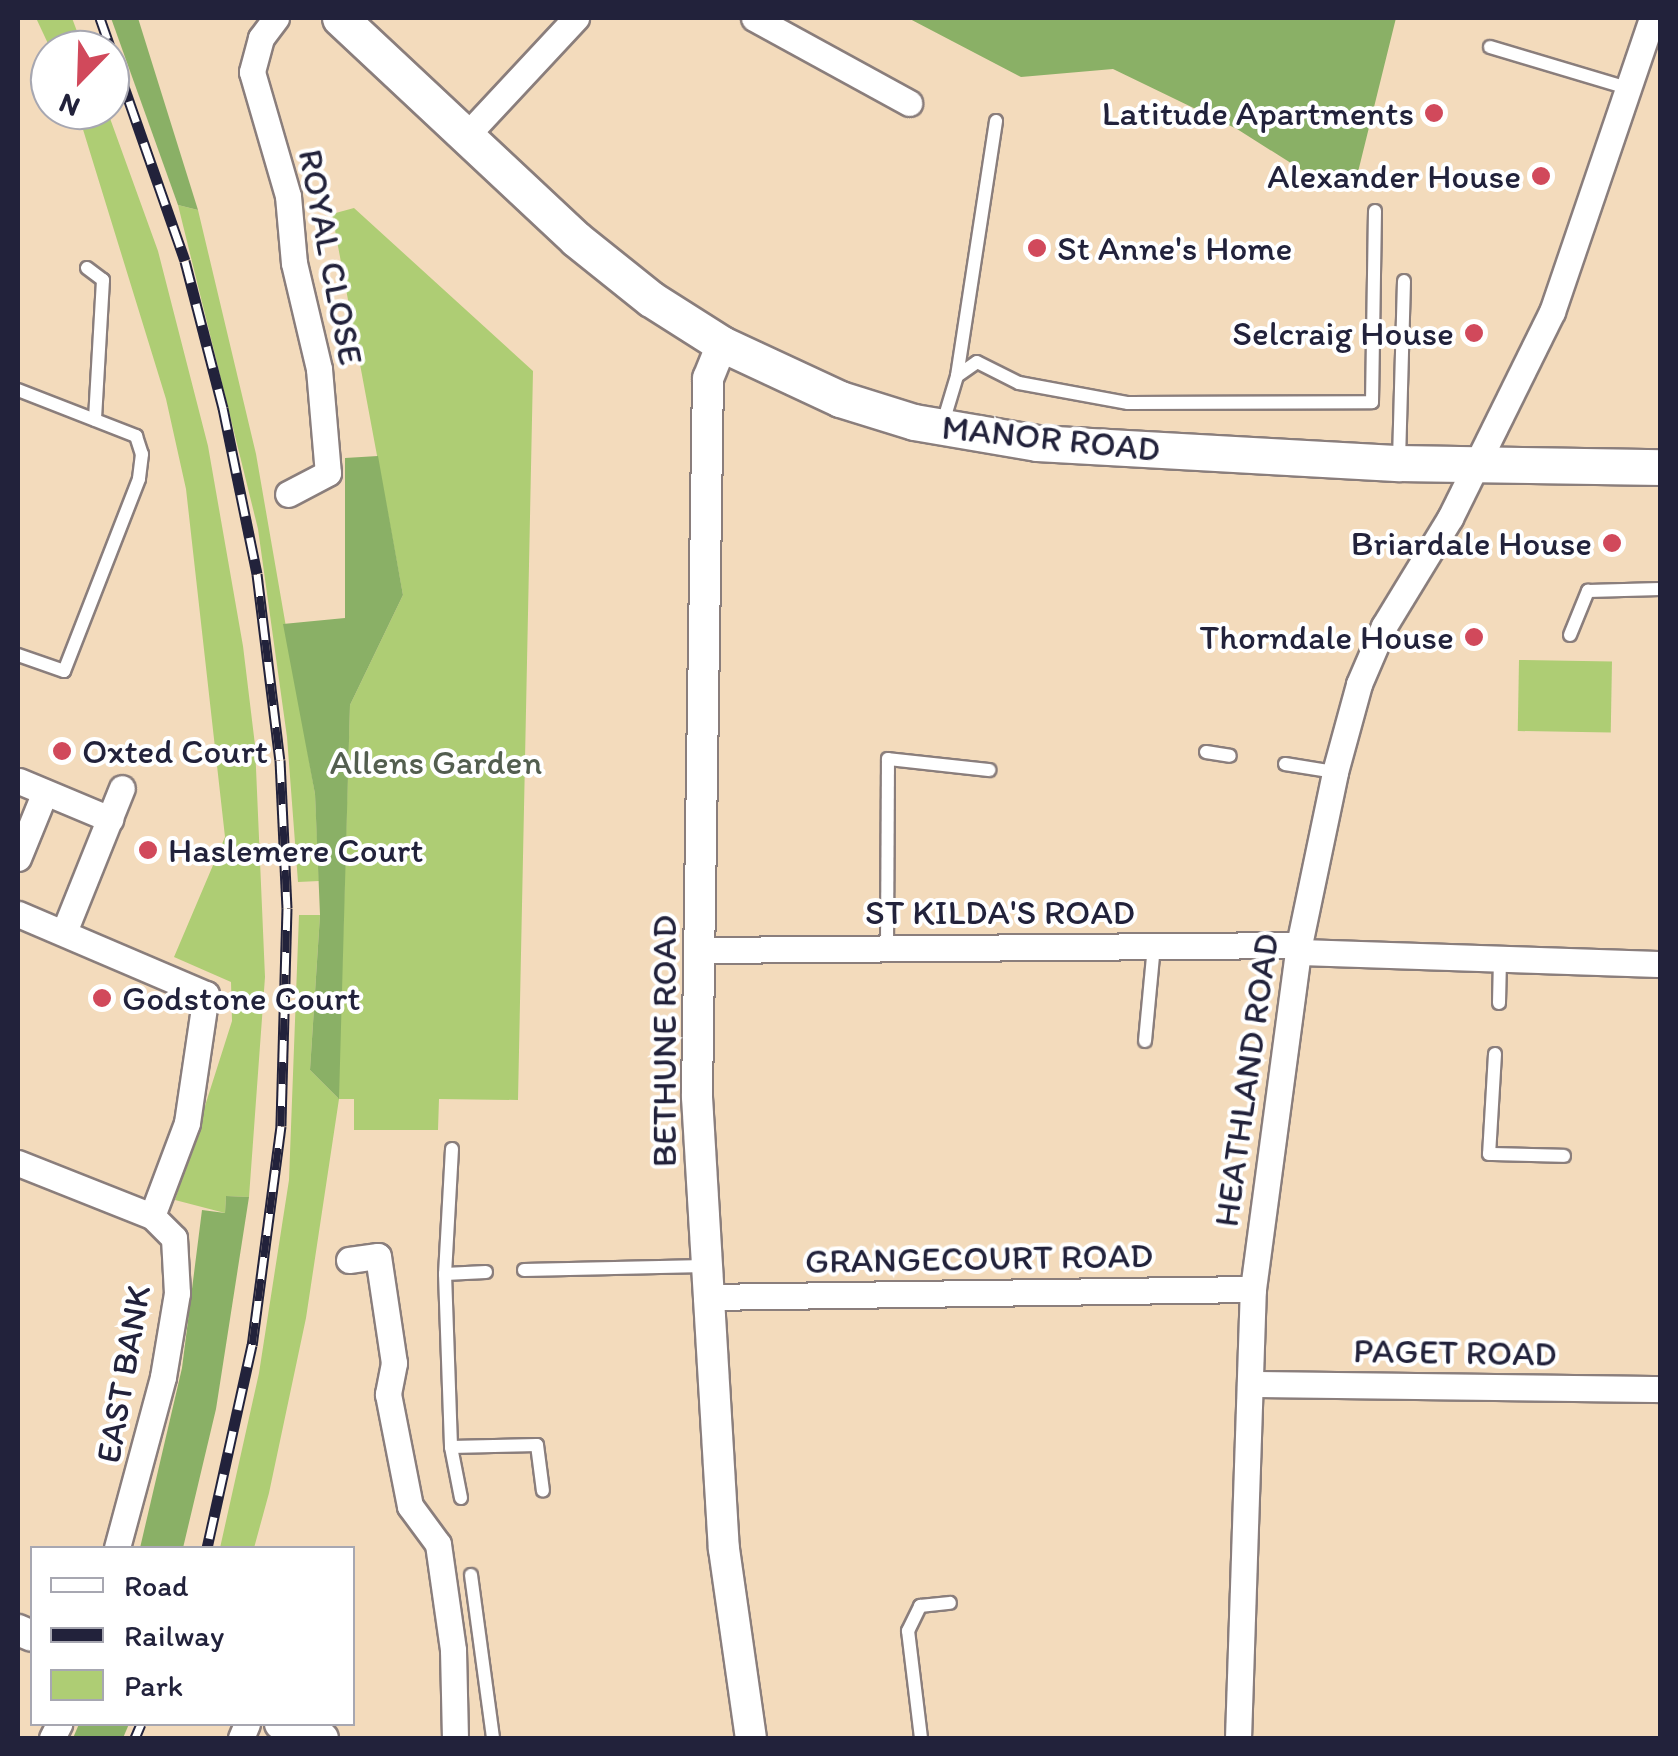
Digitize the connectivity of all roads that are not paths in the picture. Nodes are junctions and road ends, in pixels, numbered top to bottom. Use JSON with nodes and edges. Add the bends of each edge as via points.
{"nodes":[{"id":1,"x":276,"y":18,"type":"edge"},
{"id":2,"x":340,"y":18,"type":"edge"},
{"id":3,"x":576,"y":18,"type":"edge"},
{"id":4,"x":754,"y":18,"type":"edge"},
{"id":5,"x":1652,"y":18,"type":"edge"},
{"id":6,"x":1490,"y":47,"type":"dead end"},
{"id":7,"x":1624,"y":87,"type":"junction"},
{"id":8,"x":909,"y":102,"type":"dead end"},
{"id":9,"x":996,"y":121,"type":"dead end"},
{"id":10,"x":464,"y":137,"type":"junction"},
{"id":11,"x":1375,"y":211,"type":"dead end"},
{"id":12,"x":87,"y":268,"type":"dead end"},
{"id":13,"x":1404,"y":280,"type":"dead end"},
{"id":14,"x":722,"y":344,"type":"junction"},
{"id":15,"x":956,"y":376,"type":"junction"},
{"id":16,"x":18,"y":390,"type":"edge"},
{"id":17,"x":95,"y":420,"type":"junction"},
{"id":18,"x":941,"y":428,"type":"junction"},
{"id":19,"x":1399,"y":463,"type":"junction"},
{"id":20,"x":1474,"y":466,"type":"junction"},
{"id":21,"x":1660,"y":467,"type":"edge"},
{"id":22,"x":288,"y":494,"type":"dead end"},
{"id":23,"x":1660,"y":590,"type":"edge"},
{"id":24,"x":1570,"y":635,"type":"dead end"},
{"id":25,"x":18,"y":655,"type":"edge"},
{"id":26,"x":1206,"y":752,"type":"dead end"},
{"id":27,"x":1230,"y":756,"type":"dead end"},
{"id":28,"x":1285,"y":764,"type":"dead end"},
{"id":29,"x":989,"y":770,"type":"dead end"},
{"id":30,"x":1335,"y":772,"type":"junction"},
{"id":31,"x":19,"y":781,"type":"edge"},
{"id":32,"x":122,"y":788,"type":"dead end"},
{"id":33,"x":45,"y":792,"type":"junction"},
{"id":34,"x":110,"y":819,"type":"junction"},
{"id":35,"x":18,"y":858,"type":"edge"},
{"id":36,"x":18,"y":914,"type":"edge"},
{"id":37,"x":64,"y":932,"type":"junction"},
{"id":38,"x":1154,"y":946,"type":"junction"},
{"id":39,"x":887,"y":948,"type":"junction"},
{"id":40,"x":1299,"y":949,"type":"junction"},
{"id":41,"x":702,"y":950,"type":"junction"},
{"id":42,"x":1500,"y":958,"type":"junction"},
{"id":43,"x":1660,"y":964,"type":"edge"},
{"id":44,"x":1499,"y":1003,"type":"dead end"},
{"id":45,"x":1145,"y":1041,"type":"dead end"},
{"id":46,"x":1495,"y":1054,"type":"dead end"},
{"id":47,"x":452,"y":1149,"type":"dead end"},
{"id":48,"x":1564,"y":1156,"type":"dead end"},
{"id":49,"x":18,"y":1163,"type":"edge"},
{"id":50,"x":152,"y":1216,"type":"junction"},
{"id":51,"x":349,"y":1260,"type":"dead end"},
{"id":52,"x":705,"y":1266,"type":"junction"},
{"id":53,"x":524,"y":1270,"type":"dead end"},
{"id":54,"x":486,"y":1272,"type":"dead end"},
{"id":55,"x":445,"y":1274,"type":"junction"},
{"id":56,"x":1252,"y":1289,"type":"junction"},
{"id":57,"x":706,"y":1297,"type":"junction"},
{"id":58,"x":1250,"y":1384,"type":"junction"},
{"id":59,"x":1660,"y":1389,"type":"edge"},
{"id":60,"x":452,"y":1447,"type":"junction"},
{"id":61,"x":543,"y":1491,"type":"dead end"},
{"id":62,"x":461,"y":1498,"type":"dead end"},
{"id":63,"x":117,"y":1546,"type":"edge"},
{"id":64,"x":471,"y":1575,"type":"dead end"},
{"id":65,"x":950,"y":1603,"type":"dead end"},
{"id":66,"x":286,"y":1726,"type":"edge"},
{"id":67,"x":323,"y":1738,"type":"edge"},
{"id":68,"x":454,"y":1738,"type":"edge"},
{"id":69,"x":492,"y":1738,"type":"edge"},
{"id":70,"x":751,"y":1738,"type":"edge"},
{"id":71,"x":922,"y":1738,"type":"edge"},
{"id":72,"x":1238,"y":1738,"type":"edge"}],
"edges":[{"from":1,"to":22,"type":"street","name":"ROYAL CLOSE","via":[[261,38],[252,72],[288,196],[294,263],[319,369],[328,473]]},
{"from":2,"to":10,"type":"main road","name":"MANOR ROAD"},
{"from":3,"to":10,"type":"street"},
{"from":4,"to":8,"type":"street"},
{"from":5,"to":7,"type":"street","name":"HEATHLAND ROAD"},
{"from":6,"to":7,"type":"lane"},
{"from":7,"to":20,"type":"street","name":"HEATHLAND ROAD","via":[[1552,312]]},
{"from":9,"to":15,"type":"lane"},
{"from":10,"to":14,"type":"main road","name":"MANOR ROAD","via":[[576,239]]},
{"from":11,"to":15,"type":"lane","via":[[1372,402],[1128,403],[1019,383],[977,362]]},
{"from":12,"to":17,"type":"lane","via":[[102,280]]},
{"from":13,"to":19,"type":"lane"},
{"from":14,"to":18,"type":"main road","name":"MANOR ROAD","via":[[840,399]]},
{"from":14,"to":41,"type":"street","name":"BETHUNE ROAD","via":[[708,378]]},
{"from":15,"to":18,"type":"lane"},
{"from":16,"to":17,"type":"lane"},
{"from":17,"to":25,"type":"lane","via":[[136,436],[139,479],[64,671]]},
{"from":18,"to":19,"type":"main road","name":"MANOR ROAD","via":[[1038,443]]},
{"from":19,"to":20,"type":"main road","name":"MANOR ROAD"},
{"from":20,"to":21,"type":"main road","name":"MANOR ROAD"},
{"from":20,"to":30,"type":"street","name":"HEATHLAND ROAD","via":[[1384,626],[1359,684]]},
{"from":23,"to":24,"type":"lane","via":[[1588,590]]},
{"from":26,"to":27,"type":"lane"},
{"from":28,"to":30,"type":"lane"},
{"from":29,"to":39,"type":"lane","via":[[888,759]]},
{"from":30,"to":40,"type":"street","name":"HEATHLAND ROAD"},
{"from":31,"to":33,"type":"street"},
{"from":32,"to":34,"type":"street"},
{"from":33,"to":34,"type":"street"},
{"from":33,"to":35,"type":"street"},
{"from":34,"to":37,"type":"street"},
{"from":36,"to":37,"type":"street"},
{"from":37,"to":50,"type":"street","via":[[200,990],[209,1002],[187,1123]]},
{"from":38,"to":39,"type":"street","name":"ST KILDA'S ROAD"},
{"from":38,"to":40,"type":"street","name":"ST KILDA'S ROAD"},
{"from":38,"to":45,"type":"lane"},
{"from":39,"to":41,"type":"street","name":"ST KILDA'S ROAD"},
{"from":40,"to":42,"type":"street","name":"ST KILDA'S ROAD"},
{"from":40,"to":56,"type":"street","name":"HEATHLAND ROAD"},
{"from":41,"to":52,"type":"street","name":"BETHUNE ROAD","via":[[697,1097]]},
{"from":42,"to":43,"type":"street","name":"ST KILDA'S ROAD"},
{"from":42,"to":44,"type":"lane"},
{"from":46,"to":48,"type":"lane","via":[[1488,1154]]},
{"from":47,"to":55,"type":"lane"},
{"from":49,"to":50,"type":"street"},
{"from":50,"to":63,"type":"street","name":"EAST BANK","via":[[174,1238],[177,1292],[141,1478]]},
{"from":51,"to":68,"type":"street","via":[[378,1256],[394,1363],[388,1394],[410,1506],[438,1544],[454,1669]]},
{"from":52,"to":53,"type":"lane"},
{"from":52,"to":57,"type":"street","name":"BETHUNE ROAD"},
{"from":54,"to":55,"type":"lane"},
{"from":55,"to":60,"type":"lane"},
{"from":56,"to":57,"type":"street","name":"GRANGECOURT ROAD"},
{"from":56,"to":58,"type":"street","name":"HEATHLAND ROAD"},
{"from":57,"to":70,"type":"street","name":"BETHUNE ROAD","via":[[724,1550]]},
{"from":58,"to":59,"type":"street","name":"PAGET ROAD"},
{"from":58,"to":72,"type":"street","name":"HEATHLAND ROAD"},
{"from":60,"to":61,"type":"lane","via":[[537,1445]]},
{"from":60,"to":62,"type":"lane"},
{"from":64,"to":69,"type":"lane"},
{"from":65,"to":71,"type":"lane","via":[[920,1606],[908,1631]]},
{"from":66,"to":67,"type":"street"}]}
